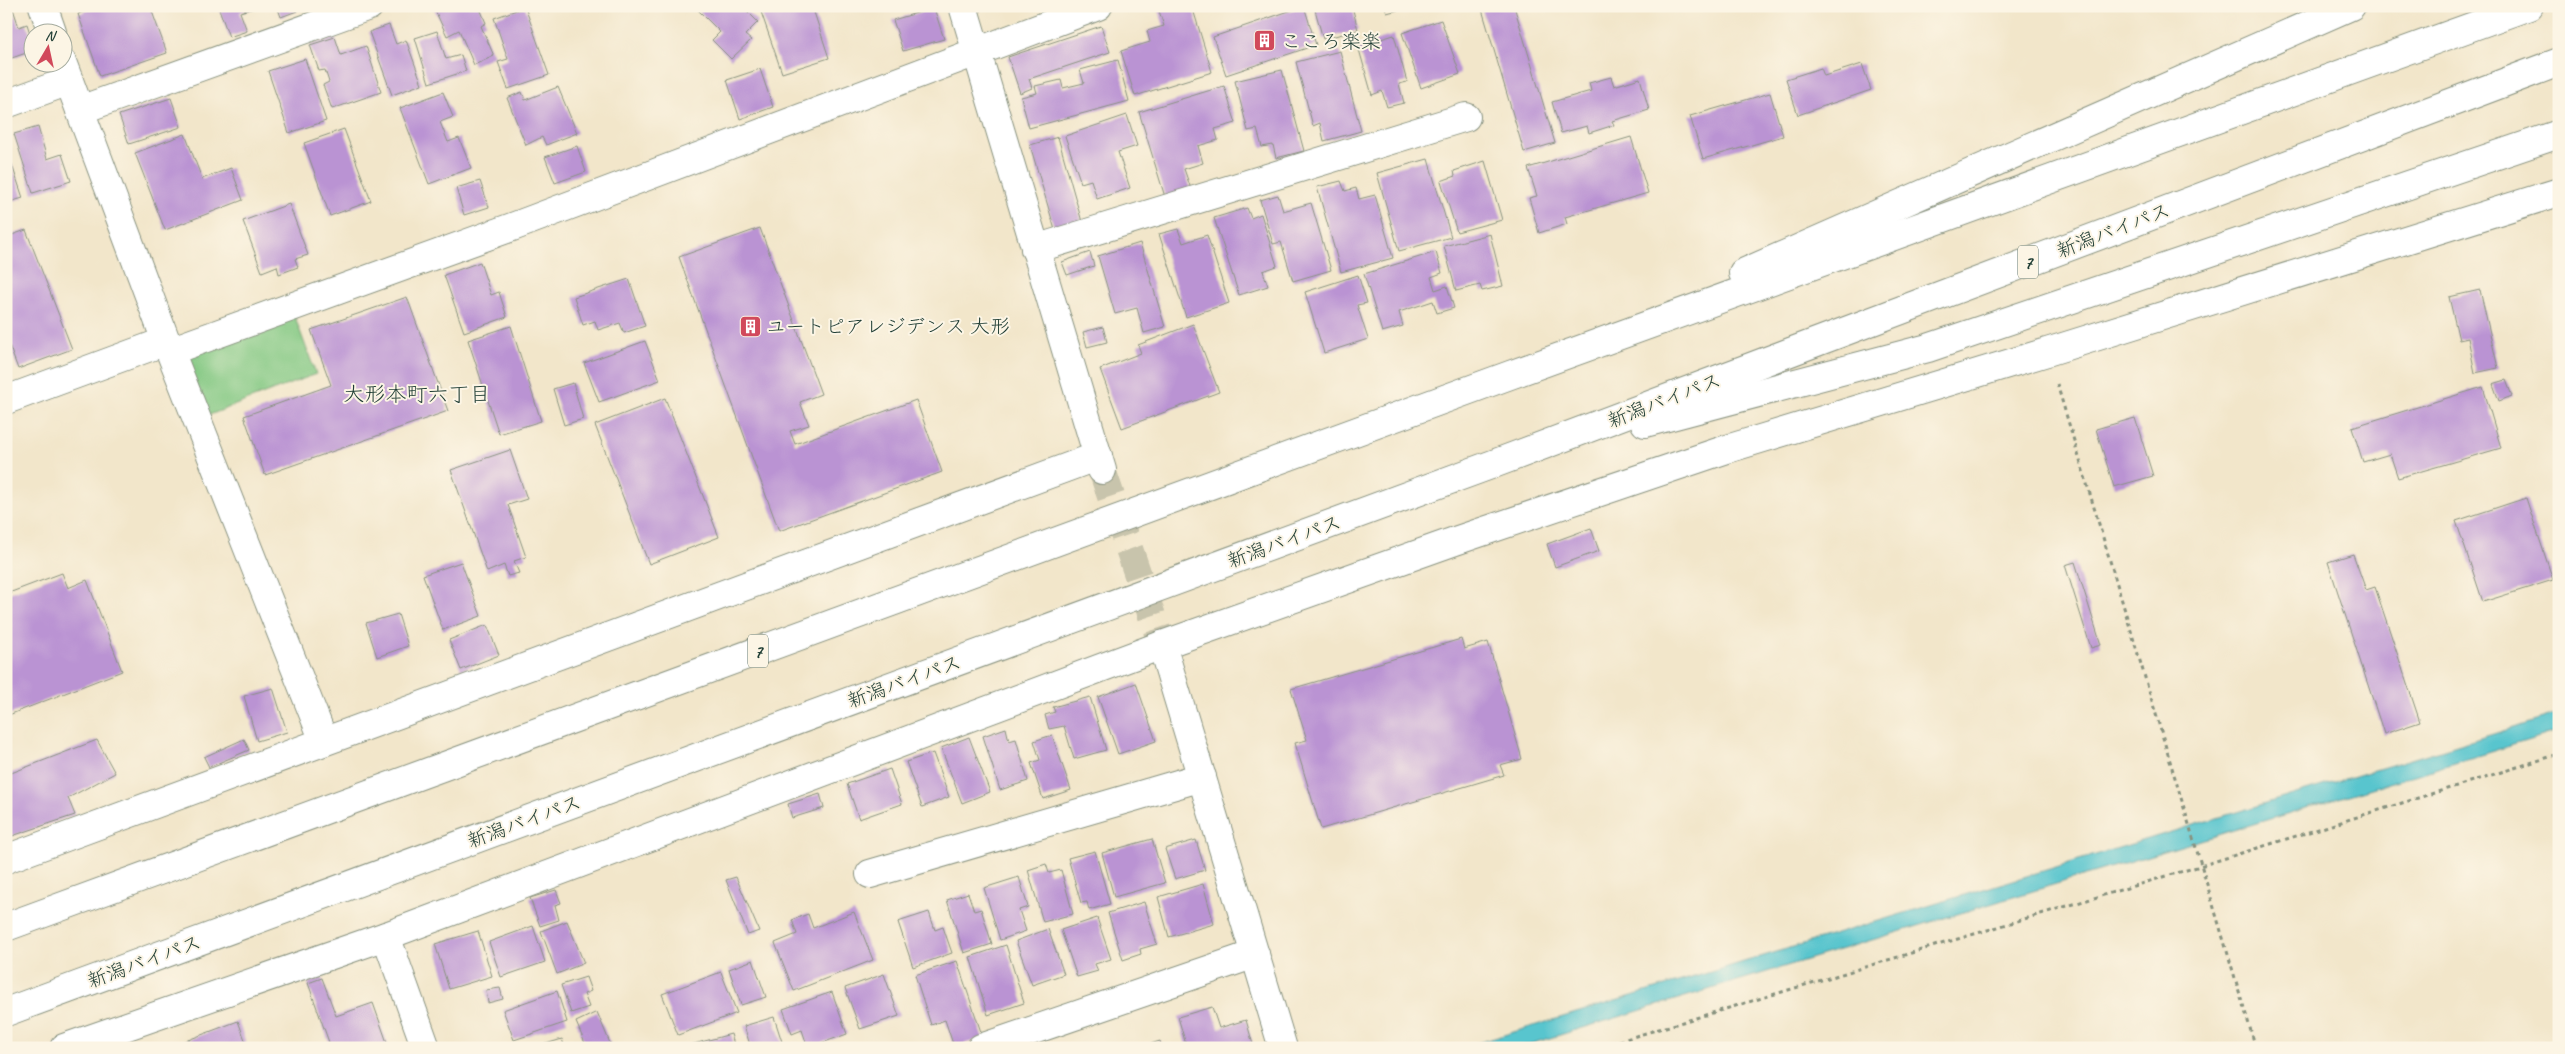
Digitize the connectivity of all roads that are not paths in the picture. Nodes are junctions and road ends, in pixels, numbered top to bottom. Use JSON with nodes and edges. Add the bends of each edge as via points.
{"nodes":[{"id":1,"x":43,"y":6,"type":"edge"},
{"id":2,"x":369,"y":6,"type":"edge"},
{"id":3,"x":963,"y":6,"type":"edge"},
{"id":4,"x":1098,"y":6,"type":"edge"},
{"id":5,"x":2350,"y":6,"type":"edge"},
{"id":6,"x":2529,"y":6,"type":"edge"},
{"id":7,"x":49,"y":22,"type":"edge"},
{"id":8,"x":976,"y":51,"type":"junction"},
{"id":9,"x":2559,"y":62,"type":"edge"},
{"id":10,"x":66,"y":72,"type":"edge"},
{"id":11,"x":6,"y":104,"type":"edge"},
{"id":12,"x":80,"y":110,"type":"junction"},
{"id":13,"x":1466,"y":117,"type":"dead end"},
{"id":14,"x":2559,"y":134,"type":"edge"},
{"id":15,"x":2559,"y":192,"type":"edge"},
{"id":16,"x":1035,"y":249,"type":"junction"},
{"id":17,"x":168,"y":346,"type":"junction"},
{"id":18,"x":1510,"y":374,"type":"junction"},
{"id":19,"x":6,"y":400,"type":"edge"},
{"id":20,"x":1496,"y":463,"type":"junction"},
{"id":21,"x":1162,"y":645,"type":"junction"},
{"id":22,"x":324,"y":741,"type":"junction"},
{"id":23,"x":1202,"y":777,"type":"junction"},
{"id":24,"x":6,"y":859,"type":"edge"},
{"id":25,"x":870,"y":874,"type":"dead end"},
{"id":26,"x":6,"y":927,"type":"edge"},
{"id":27,"x":386,"y":936,"type":"junction"},
{"id":28,"x":1255,"y":954,"type":"junction"},
{"id":29,"x":6,"y":1012,"type":"edge"},
{"id":30,"x":64,"y":1048,"type":"edge"},
{"id":31,"x":426,"y":1048,"type":"edge"},
{"id":32,"x":981,"y":1048,"type":"edge"},
{"id":33,"x":1283,"y":1048,"type":"edge"}],
"edges":[{"from":1,"to":7,"type":"main road"},
{"from":2,"to":12,"type":"main road"},
{"from":3,"to":8,"type":"main road"},
{"from":4,"to":8,"type":"main road"},
{"from":5,"to":18,"type":"main road"},
{"from":6,"to":18,"type":"main road","number":"7"},
{"from":8,"to":16,"type":"main road"},
{"from":8,"to":17,"type":"main road","via":[[515,226]]},
{"from":9,"to":20,"type":"main road","name":"新潟バイパス","number":"7"},
{"from":10,"to":11,"type":"main road"},
{"from":10,"to":12,"type":"main road"},
{"from":12,"to":17,"type":"main road"},
{"from":13,"to":16,"type":"main road"},
{"from":14,"to":20,"type":"main road","via":[[1928,348]]},
{"from":15,"to":21,"type":"main road","via":[[1727,449]]},
{"from":16,"to":22,"type":"main road","via":[[1100,463]]},
{"from":17,"to":19,"type":"main road"},
{"from":17,"to":22,"type":"main road"},
{"from":18,"to":26,"type":"main road","number":"7"},
{"from":20,"to":29,"type":"main road","name":"新潟バイパス","number":"7"},
{"from":21,"to":23,"type":"main road"},
{"from":21,"to":27,"type":"main road"},
{"from":22,"to":24,"type":"main road"},
{"from":23,"to":25,"type":"main road"},
{"from":23,"to":28,"type":"main road"},
{"from":27,"to":30,"type":"main road"},
{"from":27,"to":31,"type":"main road"},
{"from":28,"to":32,"type":"main road"},
{"from":28,"to":33,"type":"main road"}]}
